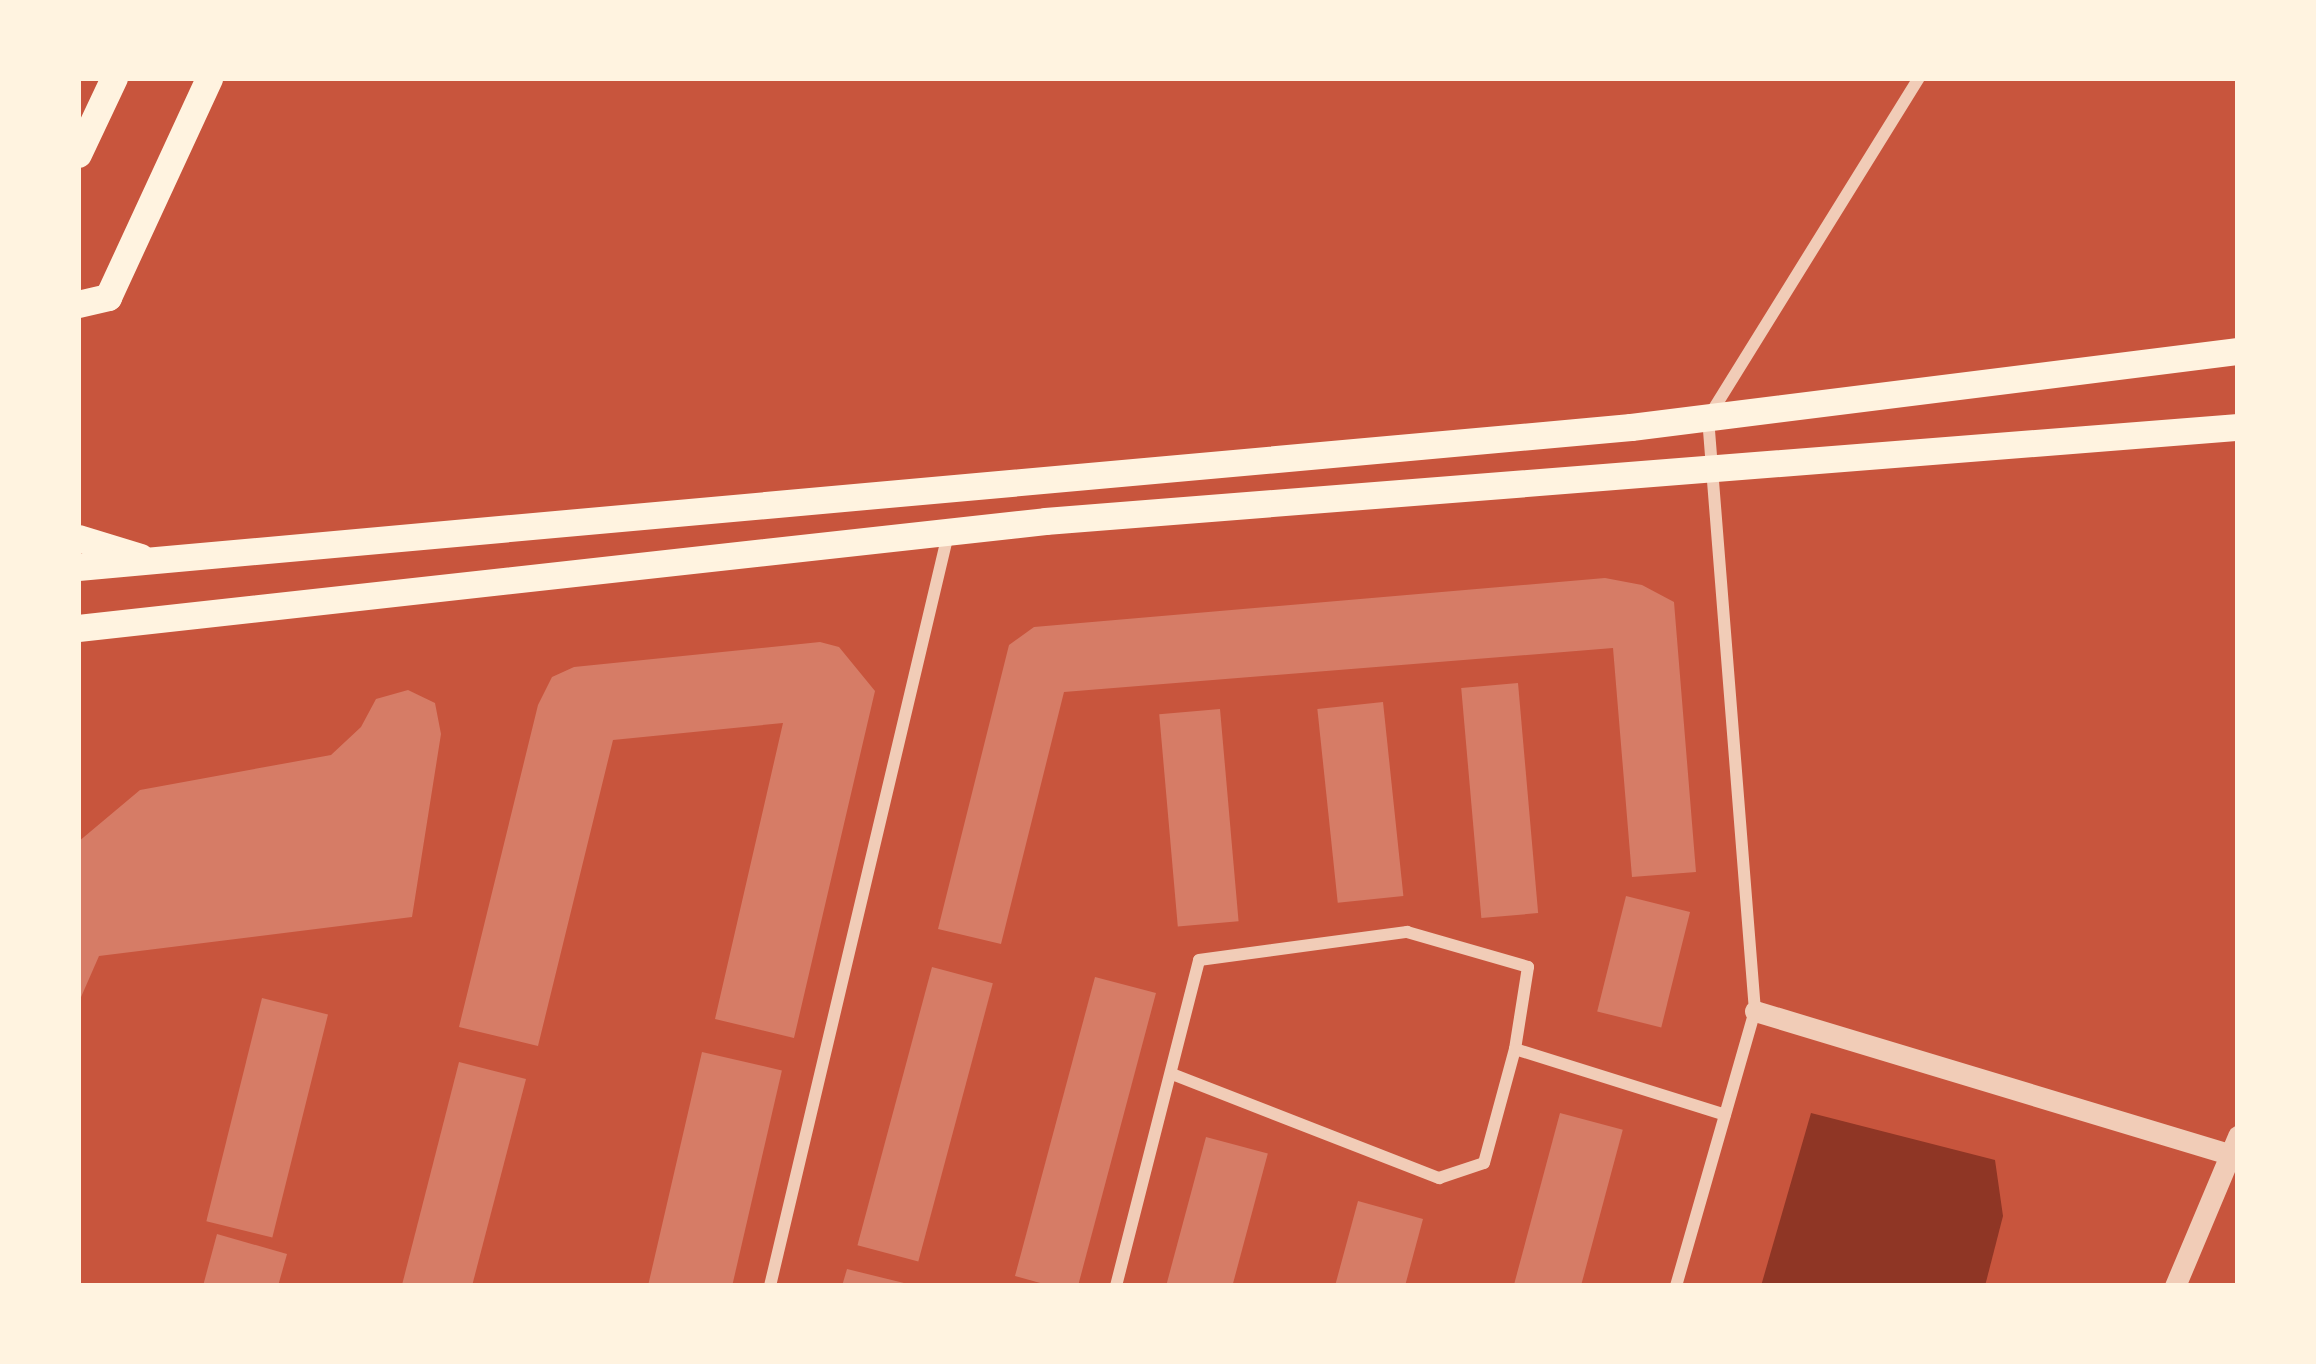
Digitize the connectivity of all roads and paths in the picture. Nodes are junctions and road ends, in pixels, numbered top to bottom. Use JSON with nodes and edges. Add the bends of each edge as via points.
{"nodes":[{"id":1,"x":114,"y":78,"type":"edge"},
{"id":2,"x":209,"y":78,"type":"edge"},
{"id":3,"x":1918,"y":78,"type":"edge"},
{"id":4,"x":78,"y":154,"type":"edge"},
{"id":5,"x":78,"y":304,"type":"edge"},
{"id":6,"x":2238,"y":351,"type":"edge"},
{"id":7,"x":1708,"y":418,"type":"junction"},
{"id":8,"x":2238,"y":427,"type":"edge"},
{"id":9,"x":1716,"y":464,"type":"junction"},
{"id":10,"x":949,"y":531,"type":"junction"},
{"id":11,"x":78,"y":538,"type":"edge"},
{"id":12,"x":155,"y":562,"type":"junction"},
{"id":13,"x":78,"y":567,"type":"edge"},
{"id":14,"x":78,"y":628,"type":"edge"},
{"id":15,"x":1755,"y":1011,"type":"junction"},
{"id":16,"x":1515,"y":1048,"type":"junction"},
{"id":17,"x":1172,"y":1074,"type":"junction"},
{"id":18,"x":1725,"y":1115,"type":"junction"},
{"id":19,"x":2233,"y":1145,"type":"edge"},
{"id":20,"x":770,"y":1286,"type":"edge"},
{"id":21,"x":1116,"y":1286,"type":"edge"},
{"id":22,"x":1676,"y":1286,"type":"edge"},
{"id":23,"x":2175,"y":1286,"type":"edge"}],
"edges":[{"from":1,"to":4,"type":"main road"},
{"from":2,"to":5,"type":"main road","via":[[108,297]]},
{"from":3,"to":7,"type":"street"},
{"from":6,"to":7,"type":"main road"},
{"from":7,"to":9,"type":"street"},
{"from":7,"to":12,"type":"main road"},
{"from":8,"to":9,"type":"main road"},
{"from":9,"to":10,"type":"main road"},
{"from":9,"to":15,"type":"street"},
{"from":10,"to":14,"type":"main road"},
{"from":10,"to":20,"type":"street"},
{"from":11,"to":12,"type":"main road"},
{"from":12,"to":13,"type":"main road"},
{"from":15,"to":18,"type":"street"},
{"from":15,"to":19,"type":"street"},
{"from":16,"to":17,"type":"street","via":[[1484,1163],[1439,1178]]},
{"from":16,"to":17,"type":"street","via":[[1528,967],[1407,932],[1199,960]]},
{"from":16,"to":18,"type":"street"},
{"from":17,"to":21,"type":"street"},
{"from":18,"to":22,"type":"street"},
{"from":19,"to":23,"type":"street"}]}
